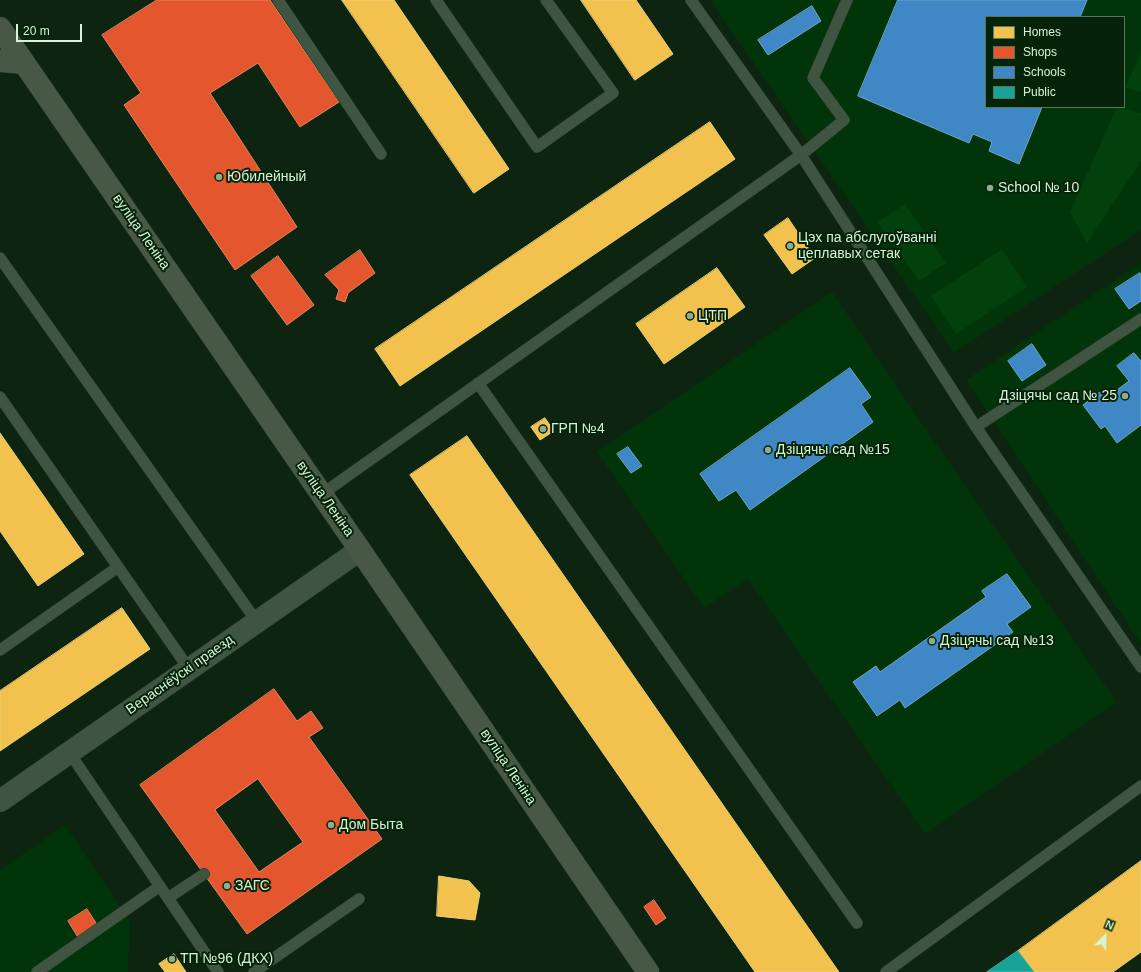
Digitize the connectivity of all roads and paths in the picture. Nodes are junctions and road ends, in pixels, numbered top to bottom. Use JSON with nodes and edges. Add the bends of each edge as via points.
{"nodes":[{"id":1,"x":278,"y":0,"type":"edge"},
{"id":2,"x":436,"y":0,"type":"edge"},
{"id":3,"x":546,"y":0,"type":"edge"},
{"id":4,"x":691,"y":0,"type":"edge"},
{"id":5,"x":847,"y":0,"type":"edge"},
{"id":6,"x":0,"y":28,"type":"edge"},
{"id":7,"x":0,"y":61,"type":"edge"},
{"id":8,"x":24,"y":63,"type":"junction"},
{"id":9,"x":381,"y":154,"type":"dead end"},
{"id":10,"x":801,"y":155,"type":"junction"},
{"id":11,"x":0,"y":258,"type":"edge"},
{"id":12,"x":1141,"y":319,"type":"edge"},
{"id":13,"x":478,"y":383,"type":"junction"},
{"id":14,"x":0,"y":397,"type":"edge"},
{"id":15,"x":976,"y":427,"type":"junction"},
{"id":16,"x":322,"y":494,"type":"junction"},
{"id":17,"x":360,"y":550,"type":"junction"},
{"id":18,"x":118,"y":567,"type":"junction"},
{"id":19,"x":257,"y":622,"type":"junction"},
{"id":20,"x":0,"y":650,"type":"edge"},
{"id":21,"x":1141,"y":667,"type":"edge"},
{"id":22,"x":189,"y":669,"type":"junction"},
{"id":23,"x":69,"y":752,"type":"junction"},
{"id":24,"x":1141,"y":786,"type":"edge"},
{"id":25,"x":0,"y":800,"type":"edge"},
{"id":26,"x":204,"y":874,"type":"dead end"},
{"id":27,"x":160,"y":886,"type":"junction"},
{"id":28,"x":168,"y":898,"type":"junction"},
{"id":29,"x":359,"y":899,"type":"dead end"},
{"id":30,"x":857,"y":923,"type":"dead end"},
{"id":31,"x":37,"y":972,"type":"edge"},
{"id":32,"x":218,"y":972,"type":"edge"},
{"id":33,"x":254,"y":972,"type":"edge"},
{"id":34,"x":648,"y":972,"type":"edge"},
{"id":35,"x":886,"y":972,"type":"edge"}],
"edges":[{"from":1,"to":9,"type":"lane"},
{"from":2,"to":3,"type":"lane","via":[[537,147],[613,93]]},
{"from":4,"to":10,"type":"lane"},
{"from":5,"to":10,"type":"lane","via":[[813,78],[844,120]]},
{"from":6,"to":8,"type":"street","name":"вуліца Леніна"},
{"from":7,"to":8,"type":"street"},
{"from":8,"to":16,"type":"street","name":"вуліца Леніна"},
{"from":10,"to":13,"type":"lane"},
{"from":10,"to":15,"type":"lane"},
{"from":11,"to":19,"type":"lane"},
{"from":12,"to":15,"type":"lane"},
{"from":13,"to":16,"type":"lane"},
{"from":13,"to":30,"type":"lane"},
{"from":14,"to":18,"type":"lane"},
{"from":15,"to":21,"type":"lane"},
{"from":16,"to":17,"type":"street","name":"вуліца Леніна"},
{"from":17,"to":19,"type":"street","name":"Вераснёўскі праезд"},
{"from":17,"to":34,"type":"street","name":"вуліца Леніна"},
{"from":18,"to":20,"type":"lane"},
{"from":18,"to":22,"type":"lane"},
{"from":19,"to":22,"type":"street","name":"Вераснёўскі праезд"},
{"from":22,"to":23,"type":"street","name":"Вераснёўскі праезд"},
{"from":23,"to":25,"type":"street","name":"Вераснёўскі праезд"},
{"from":23,"to":27,"type":"lane"},
{"from":24,"to":35,"type":"lane"},
{"from":26,"to":28,"type":"lane"},
{"from":27,"to":28,"type":"lane"},
{"from":27,"to":31,"type":"lane"},
{"from":28,"to":32,"type":"lane"},
{"from":29,"to":33,"type":"lane"}]}
